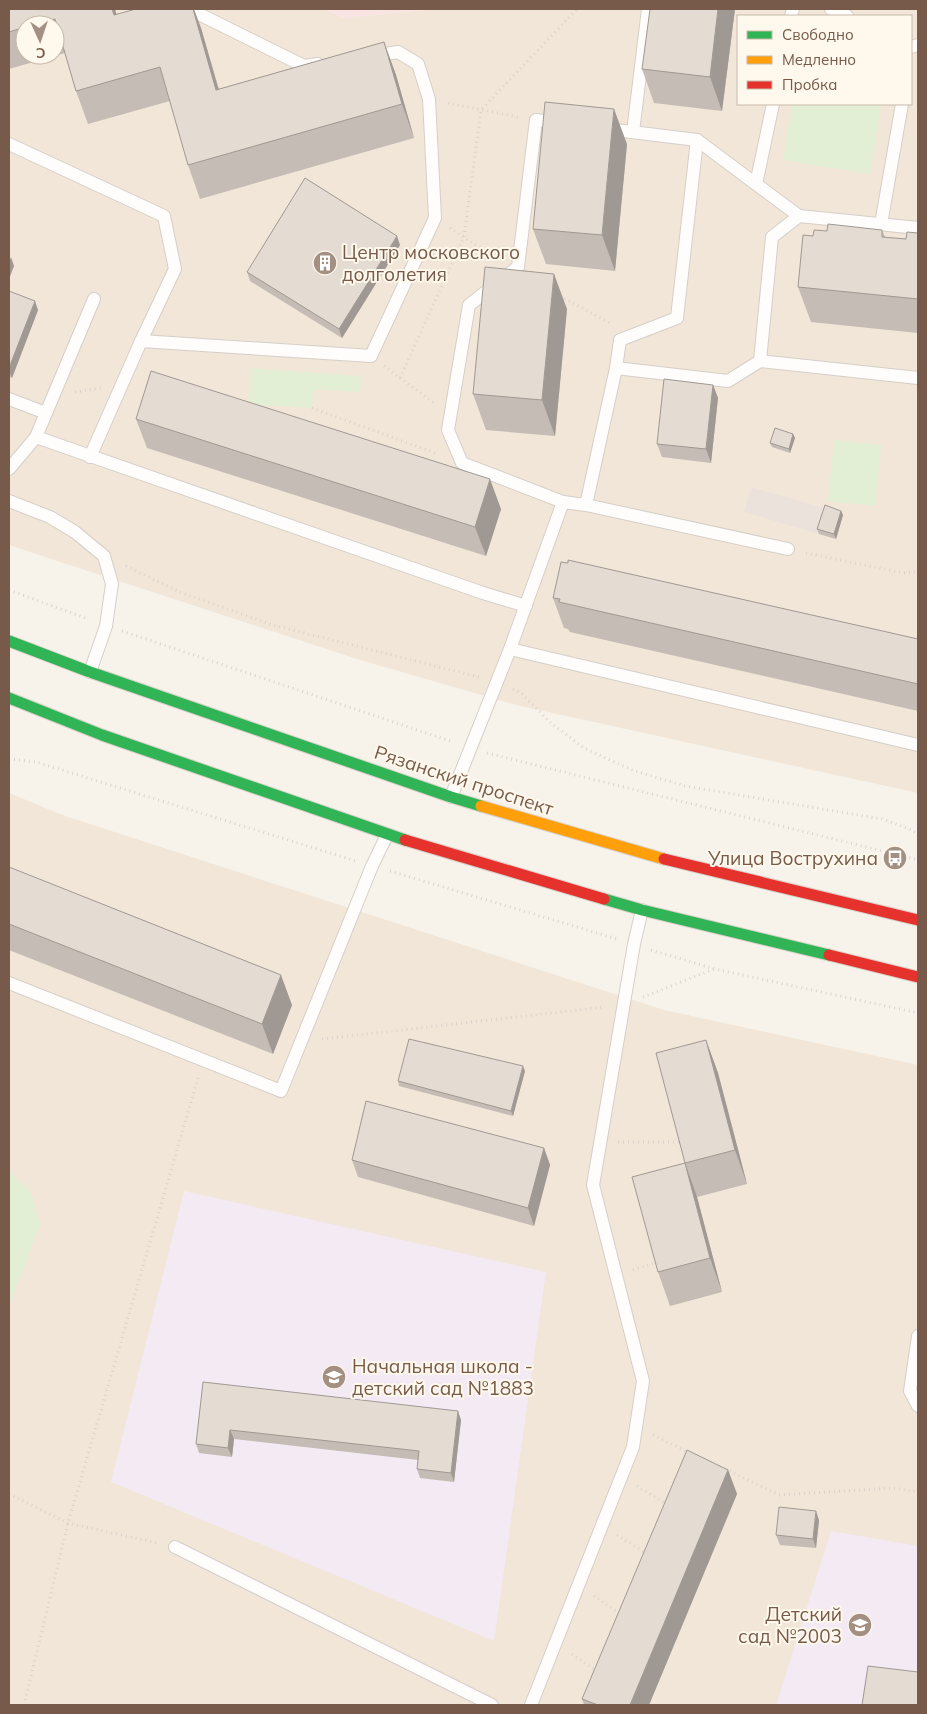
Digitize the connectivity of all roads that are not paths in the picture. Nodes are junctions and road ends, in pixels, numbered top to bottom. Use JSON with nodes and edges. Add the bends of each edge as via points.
{"nodes":[{"id":1,"x":189,"y":9,"type":"edge"},
{"id":2,"x":648,"y":9,"type":"edge"},
{"id":3,"x":831,"y":9,"type":"edge"},
{"id":4,"x":208,"y":13,"type":"edge"},
{"id":5,"x":845,"y":15,"type":"edge"},
{"id":6,"x":361,"y":58,"type":"edge"},
{"id":7,"x":332,"y":62,"type":"edge"},
{"id":8,"x":773,"y":105,"type":"edge"},
{"id":9,"x":902,"y":105,"type":"edge"},
{"id":10,"x":574,"y":125,"type":"edge"},
{"id":11,"x":594,"y":127,"type":"edge"},
{"id":12,"x":632,"y":132,"type":"junction"},
{"id":13,"x":697,"y":140,"type":"junction"},
{"id":14,"x":9,"y":144,"type":"edge"},
{"id":15,"x":756,"y":184,"type":"junction"},
{"id":16,"x":799,"y":216,"type":"junction"},
{"id":17,"x":881,"y":224,"type":"junction"},
{"id":18,"x":918,"y":228,"type":"edge"},
{"id":19,"x":94,"y":299,"type":"dead end"},
{"id":20,"x":141,"y":340,"type":"junction"},
{"id":21,"x":760,"y":361,"type":"junction"},
{"id":22,"x":616,"y":368,"type":"junction"},
{"id":23,"x":918,"y":378,"type":"edge"},
{"id":24,"x":9,"y":399,"type":"edge"},
{"id":25,"x":46,"y":413,"type":"junction"},
{"id":26,"x":36,"y":438,"type":"junction"},
{"id":27,"x":90,"y":457,"type":"junction"},
{"id":28,"x":9,"y":470,"type":"edge"},
{"id":29,"x":9,"y":501,"type":"edge"},
{"id":30,"x":563,"y":502,"type":"junction"},
{"id":31,"x":586,"y":505,"type":"junction"},
{"id":32,"x":788,"y":549,"type":"road end"},
{"id":33,"x":526,"y":606,"type":"junction"},
{"id":34,"x":9,"y":641,"type":"edge"},
{"id":35,"x":510,"y":648,"type":"junction"},
{"id":36,"x":90,"y":672,"type":"junction"},
{"id":37,"x":9,"y":698,"type":"edge"},
{"id":38,"x":918,"y":745,"type":"edge"},
{"id":39,"x":451,"y":798,"type":"junction"},
{"id":40,"x":387,"y":835,"type":"junction"},
{"id":41,"x":642,"y":910,"type":"junction"},
{"id":42,"x":918,"y":920,"type":"edge"},
{"id":43,"x":918,"y":977,"type":"edge"},
{"id":44,"x":9,"y":983,"type":"edge"},
{"id":45,"x":918,"y":1336,"type":"edge"},
{"id":46,"x":918,"y":1406,"type":"edge"},
{"id":47,"x":175,"y":1547,"type":"road end"},
{"id":48,"x":492,"y":1705,"type":"edge"},
{"id":49,"x":530,"y":1705,"type":"edge"}],
"edges":[{"from":1,"to":4,"type":"lane"},
{"from":2,"to":12,"type":"lane"},
{"from":3,"to":5,"type":"lane"},
{"from":4,"to":7,"type":"lane","via":[[304,66]]},
{"from":6,"to":20,"type":"lane","via":[[398,52],[418,64],[429,100],[435,218],[371,356]]},
{"from":8,"to":15,"type":"lane"},
{"from":9,"to":17,"type":"lane"},
{"from":10,"to":30,"type":"lane","via":[[536,120],[518,267],[469,306],[448,430],[462,463]]},
{"from":11,"to":12,"type":"lane"},
{"from":12,"to":13,"type":"lane"},
{"from":13,"to":15,"type":"lane"},
{"from":13,"to":22,"type":"lane","via":[[677,318],[620,340]]},
{"from":14,"to":20,"type":"lane","via":[[164,216],[175,269]]},
{"from":15,"to":16,"type":"lane"},
{"from":16,"to":17,"type":"lane"},
{"from":16,"to":21,"type":"lane","via":[[772,237]]},
{"from":17,"to":18,"type":"lane"},
{"from":19,"to":25,"type":"lane"},
{"from":20,"to":27,"type":"lane"},
{"from":21,"to":22,"type":"lane","via":[[728,381]]},
{"from":21,"to":23,"type":"lane"},
{"from":22,"to":31,"type":"lane"},
{"from":24,"to":25,"type":"lane"},
{"from":25,"to":26,"type":"lane"},
{"from":26,"to":27,"type":"lane"},
{"from":26,"to":28,"type":"lane"},
{"from":27,"to":33,"type":"lane"},
{"from":29,"to":36,"type":"lane","via":[[50,517],[104,556],[112,584],[106,626]]},
{"from":30,"to":31,"type":"lane"},
{"from":30,"to":33,"type":"lane"},
{"from":31,"to":32,"type":"lane"},
{"from":33,"to":35,"type":"lane"},
{"from":34,"to":36,"type":"main road","name":"Рязанский проспект"},
{"from":35,"to":38,"type":"lane"},
{"from":35,"to":39,"type":"lane"},
{"from":36,"to":39,"type":"main road","name":"Рязанский проспект"},
{"from":37,"to":40,"type":"main road","via":[[102,735]]},
{"from":39,"to":42,"type":"main road","name":"Рязанский проспект","via":[[655,857]]},
{"from":40,"to":41,"type":"main road"},
{"from":40,"to":44,"type":"lane","via":[[281,1091]]},
{"from":41,"to":43,"type":"main road"},
{"from":41,"to":49,"type":"lane","via":[[593,1185],[643,1381],[633,1447]]},
{"from":45,"to":46,"type":"lane","via":[[910,1391]]},
{"from":47,"to":48,"type":"lane"}]}
